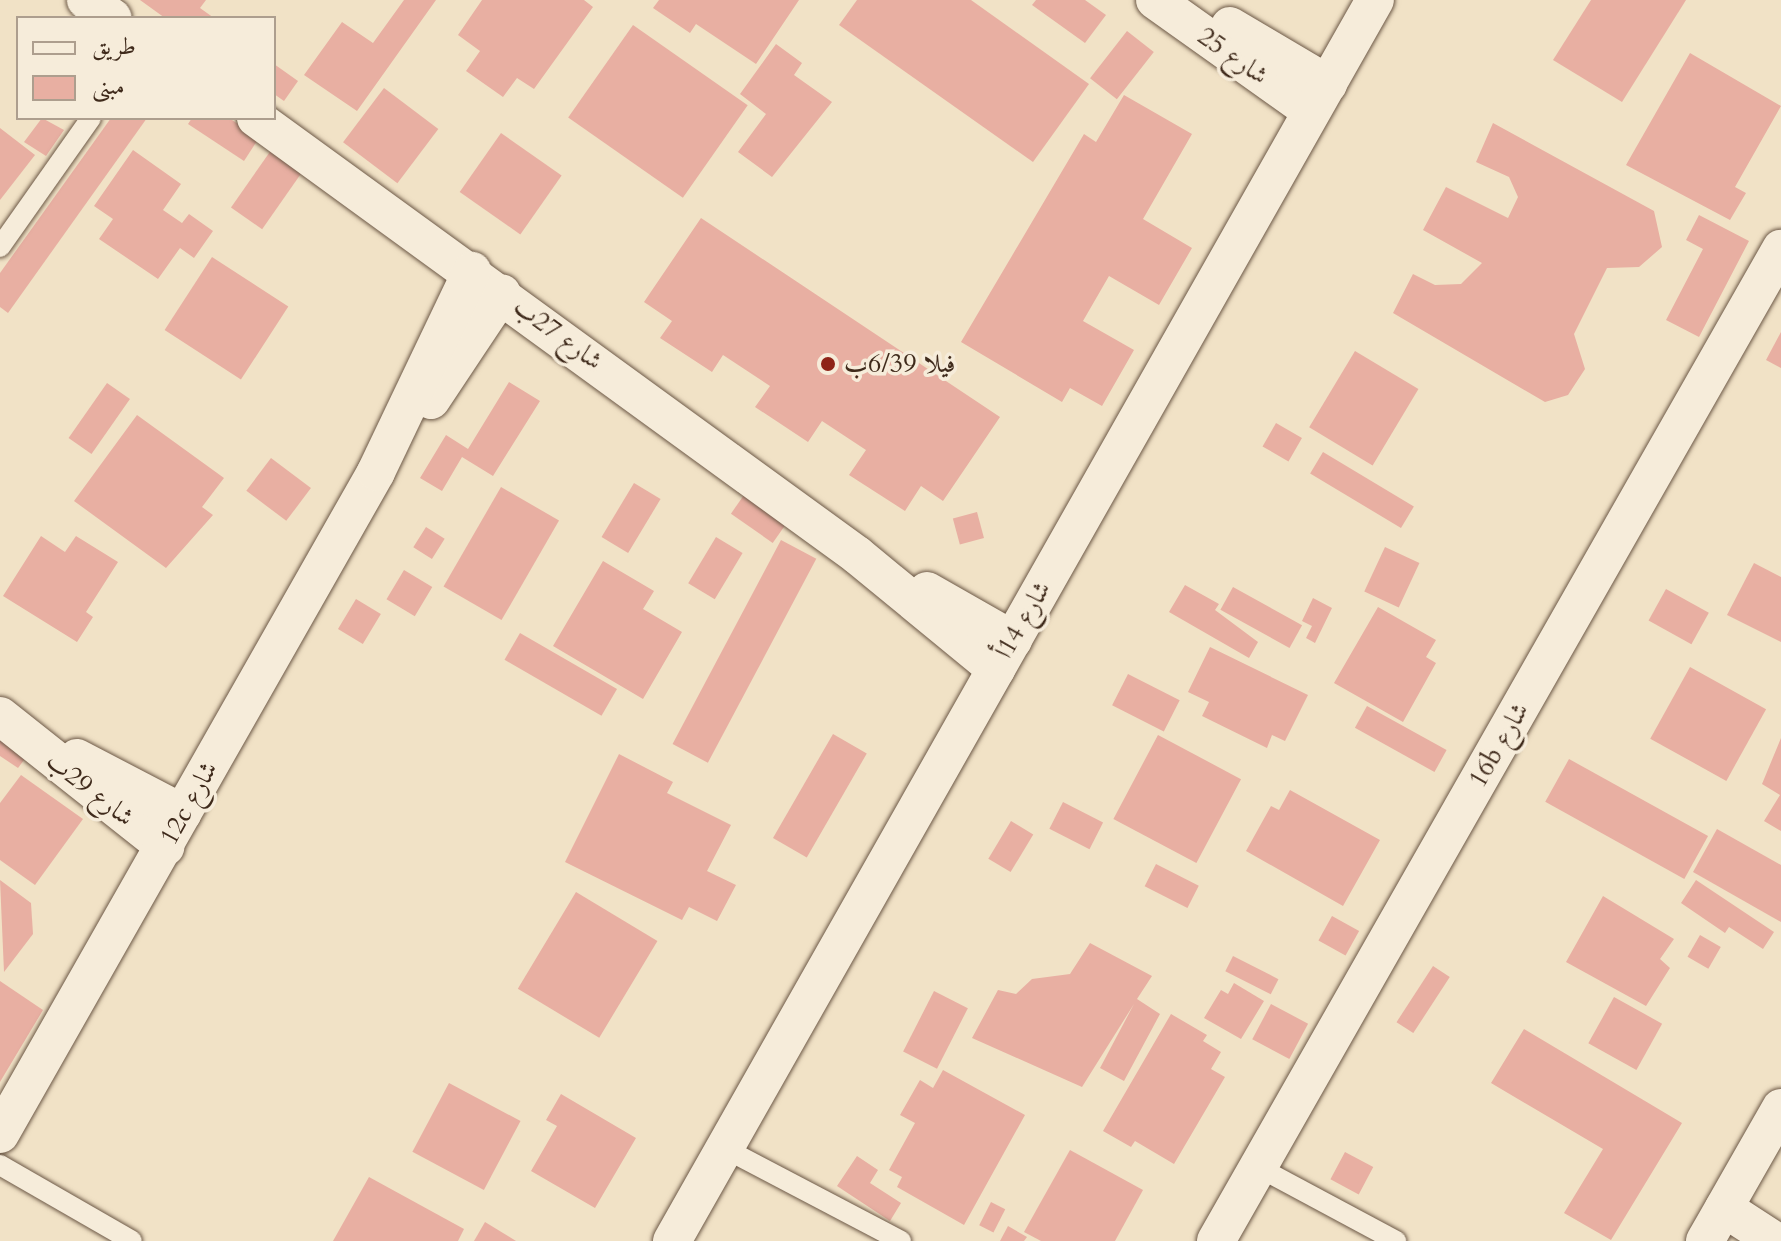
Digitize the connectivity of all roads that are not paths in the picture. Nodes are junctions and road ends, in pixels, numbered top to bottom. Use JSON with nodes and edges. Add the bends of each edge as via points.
{"nodes":[{"id":1,"x":86,"y":0,"type":"edge"},
{"id":2,"x":1155,"y":0,"type":"edge"},
{"id":3,"x":1185,"y":0,"type":"edge"},
{"id":4,"x":1375,"y":0,"type":"edge"},
{"id":5,"x":110,"y":16,"type":"edge"},
{"id":6,"x":1320,"y":98,"type":"junction"},
{"id":7,"x":90,"y":120,"type":"edge"},
{"id":8,"x":259,"y":120,"type":"edge"},
{"id":9,"x":0,"y":247,"type":"edge"},
{"id":10,"x":1781,"y":249,"type":"edge"},
{"id":11,"x":472,"y":271,"type":"junction"},
{"id":12,"x":502,"y":293,"type":"junction"},
{"id":13,"x":376,"y":472,"type":"junction"},
{"id":14,"x":1004,"y":654,"type":"junction"},
{"id":15,"x":8,"y":722,"type":"edge"},
{"id":16,"x":182,"y":813,"type":"junction"},
{"id":17,"x":165,"y":847,"type":"junction"},
{"id":18,"x":1781,"y":1108,"type":"edge"},
{"id":19,"x":0,"y":1134,"type":"edge"},
{"id":20,"x":724,"y":1148,"type":"junction"},
{"id":21,"x":0,"y":1165,"type":"edge"},
{"id":22,"x":1258,"y":1167,"type":"junction"},
{"id":23,"x":1716,"y":1231,"type":"edge"},
{"id":24,"x":132,"y":1241,"type":"edge"},
{"id":25,"x":672,"y":1241,"type":"edge"},
{"id":26,"x":901,"y":1241,"type":"edge"},
{"id":27,"x":1216,"y":1241,"type":"edge"},
{"id":28,"x":1396,"y":1241,"type":"edge"},
{"id":29,"x":1775,"y":1241,"type":"edge"}],
"edges":[{"from":1,"to":5,"type":"street"},
{"from":2,"to":6,"type":"street","name":"شارع 25"},
{"from":3,"to":6,"type":"street","name":"شارع 25"},
{"from":4,"to":6,"type":"street","name":"شارع 14أ"},
{"from":6,"to":14,"type":"street","name":"شارع 14أ"},
{"from":7,"to":9,"type":"lane"},
{"from":8,"to":11,"type":"street","name":"شارع 27ب"},
{"from":10,"to":22,"type":"street","name":"16b شارع"},
{"from":11,"to":12,"type":"street","name":"شارع 27ب"},
{"from":11,"to":13,"type":"street","name":"12c شارع"},
{"from":12,"to":13,"type":"street","name":"12c شارع","via":[[409,433]]},
{"from":12,"to":14,"type":"street","name":"شارع 27ب","via":[[857,555]]},
{"from":13,"to":16,"type":"street","name":"12c شارع"},
{"from":14,"to":20,"type":"street","name":"شارع 14أ"},
{"from":15,"to":16,"type":"street","name":"شارع 29ب"},
{"from":15,"to":17,"type":"street","name":"شارع 29ب"},
{"from":16,"to":17,"type":"street","name":"12c شارع"},
{"from":17,"to":19,"type":"street","name":"12c شارع"},
{"from":18,"to":23,"type":"street"},
{"from":20,"to":25,"type":"street","name":"شارع 14أ"},
{"from":20,"to":26,"type":"lane"},
{"from":21,"to":24,"type":"lane"},
{"from":22,"to":27,"type":"street","name":"16b شارع"},
{"from":22,"to":28,"type":"lane"},
{"from":23,"to":29,"type":"street"}]}
